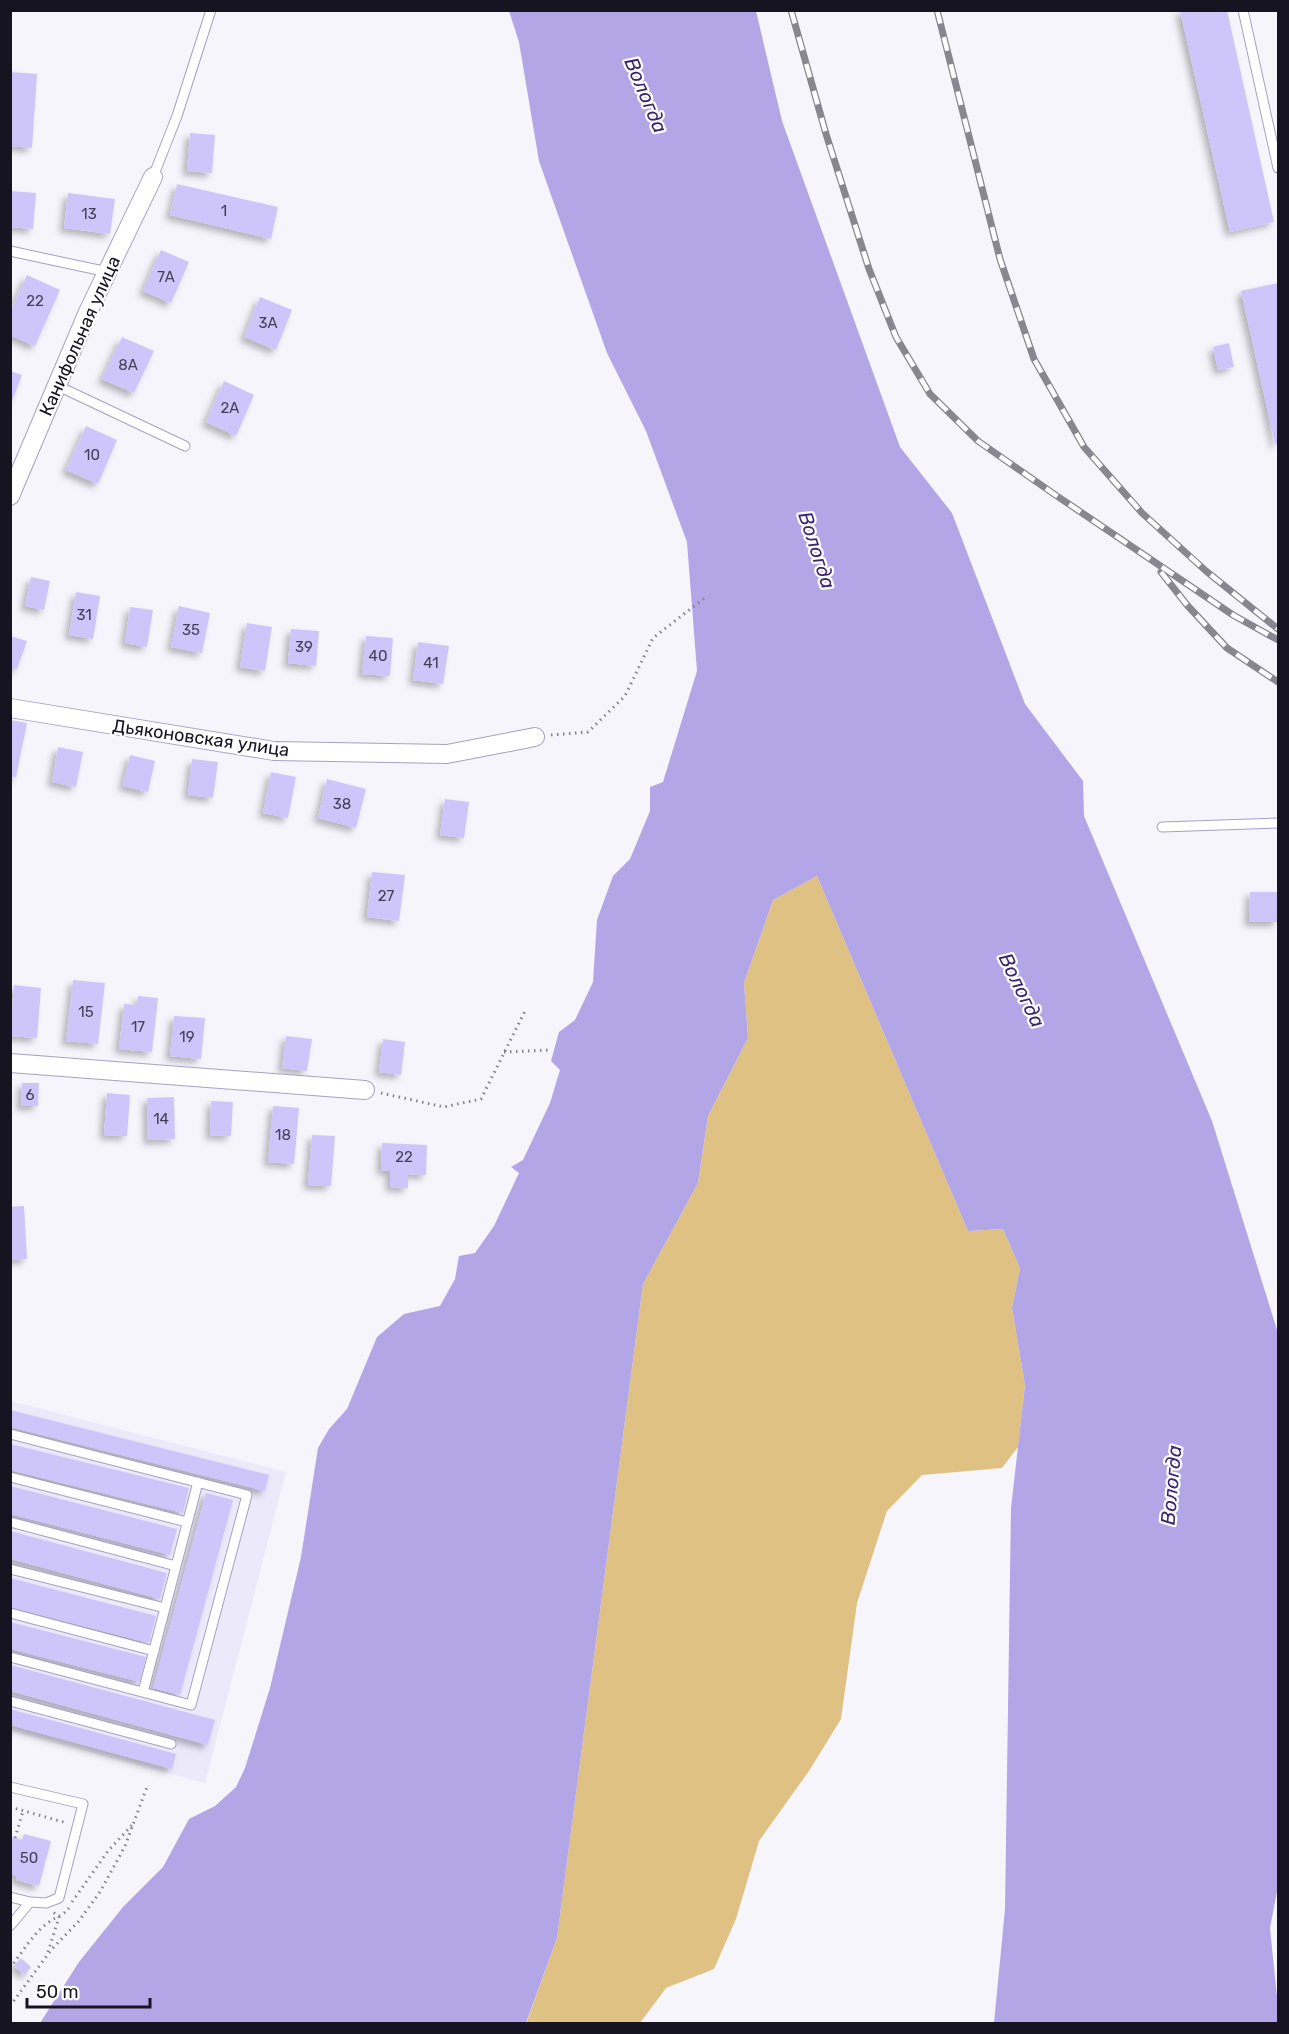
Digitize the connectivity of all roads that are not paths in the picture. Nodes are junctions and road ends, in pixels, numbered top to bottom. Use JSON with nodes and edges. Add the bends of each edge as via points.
{"nodes":[{"id":1,"x":211,"y":10,"type":"edge"},
{"id":2,"x":1243,"y":10,"type":"edge"},
{"id":3,"x":1278,"y":168,"type":"edge"},
{"id":4,"x":153,"y":177,"type":"joint"},
{"id":5,"x":10,"y":251,"type":"edge"},
{"id":6,"x":108,"y":272,"type":"junction"},
{"id":7,"x":58,"y":386,"type":"junction"},
{"id":8,"x":185,"y":446,"type":"dead end"},
{"id":9,"x":10,"y":496,"type":"edge"},
{"id":10,"x":10,"y":708,"type":"edge"},
{"id":11,"x":535,"y":737,"type":"road end"},
{"id":12,"x":1278,"y":823,"type":"edge"},
{"id":13,"x":1162,"y":827,"type":"dead end"},
{"id":14,"x":10,"y":1063,"type":"edge"},
{"id":15,"x":365,"y":1089,"type":"road end"},
{"id":16,"x":10,"y":1434,"type":"edge"},
{"id":17,"x":10,"y":1477,"type":"edge"},
{"id":18,"x":198,"y":1482,"type":"junction"},
{"id":19,"x":10,"y":1522,"type":"edge"},
{"id":20,"x":187,"y":1522,"type":"junction"},
{"id":21,"x":176,"y":1566,"type":"junction"},
{"id":22,"x":10,"y":1569,"type":"edge"},
{"id":23,"x":165,"y":1608,"type":"junction"},
{"id":24,"x":10,"y":1613,"type":"edge"},
{"id":25,"x":154,"y":1651,"type":"junction"},
{"id":26,"x":10,"y":1657,"type":"edge"},
{"id":27,"x":143,"y":1692,"type":"junction"},
{"id":28,"x":10,"y":1701,"type":"edge"},
{"id":29,"x":171,"y":1744,"type":"dead end"},
{"id":30,"x":10,"y":1787,"type":"edge"},
{"id":31,"x":10,"y":1897,"type":"edge"},
{"id":32,"x":30,"y":1902,"type":"junction"},
{"id":33,"x":10,"y":1926,"type":"edge"}],
"edges":[{"from":1,"to":4,"type":"lane"},
{"from":2,"to":3,"type":"lane"},
{"from":4,"to":6,"type":"street","name":"Канифольная улица"},
{"from":5,"to":6,"type":"lane"},
{"from":6,"to":7,"type":"street","name":"Канифольная улица"},
{"from":7,"to":8,"type":"lane"},
{"from":7,"to":9,"type":"street","name":"Канифольная улица"},
{"from":10,"to":11,"type":"street","name":"Дьяконовская улица","via":[[274,751],[447,754]]},
{"from":12,"to":13,"type":"lane"},
{"from":14,"to":15,"type":"street"},
{"from":16,"to":18,"type":"lane"},
{"from":17,"to":20,"type":"lane"},
{"from":18,"to":20,"type":"lane"},
{"from":18,"to":27,"type":"lane","via":[[247,1495],[191,1705]]},
{"from":19,"to":21,"type":"lane"},
{"from":20,"to":21,"type":"lane"},
{"from":21,"to":23,"type":"lane"},
{"from":22,"to":23,"type":"lane"},
{"from":23,"to":25,"type":"lane"},
{"from":24,"to":25,"type":"lane"},
{"from":25,"to":27,"type":"lane"},
{"from":26,"to":27,"type":"lane"},
{"from":28,"to":29,"type":"lane"},
{"from":30,"to":32,"type":"lane","via":[[83,1804],[59,1898],[46,1903]]},
{"from":31,"to":32,"type":"lane"},
{"from":32,"to":33,"type":"lane"}]}
